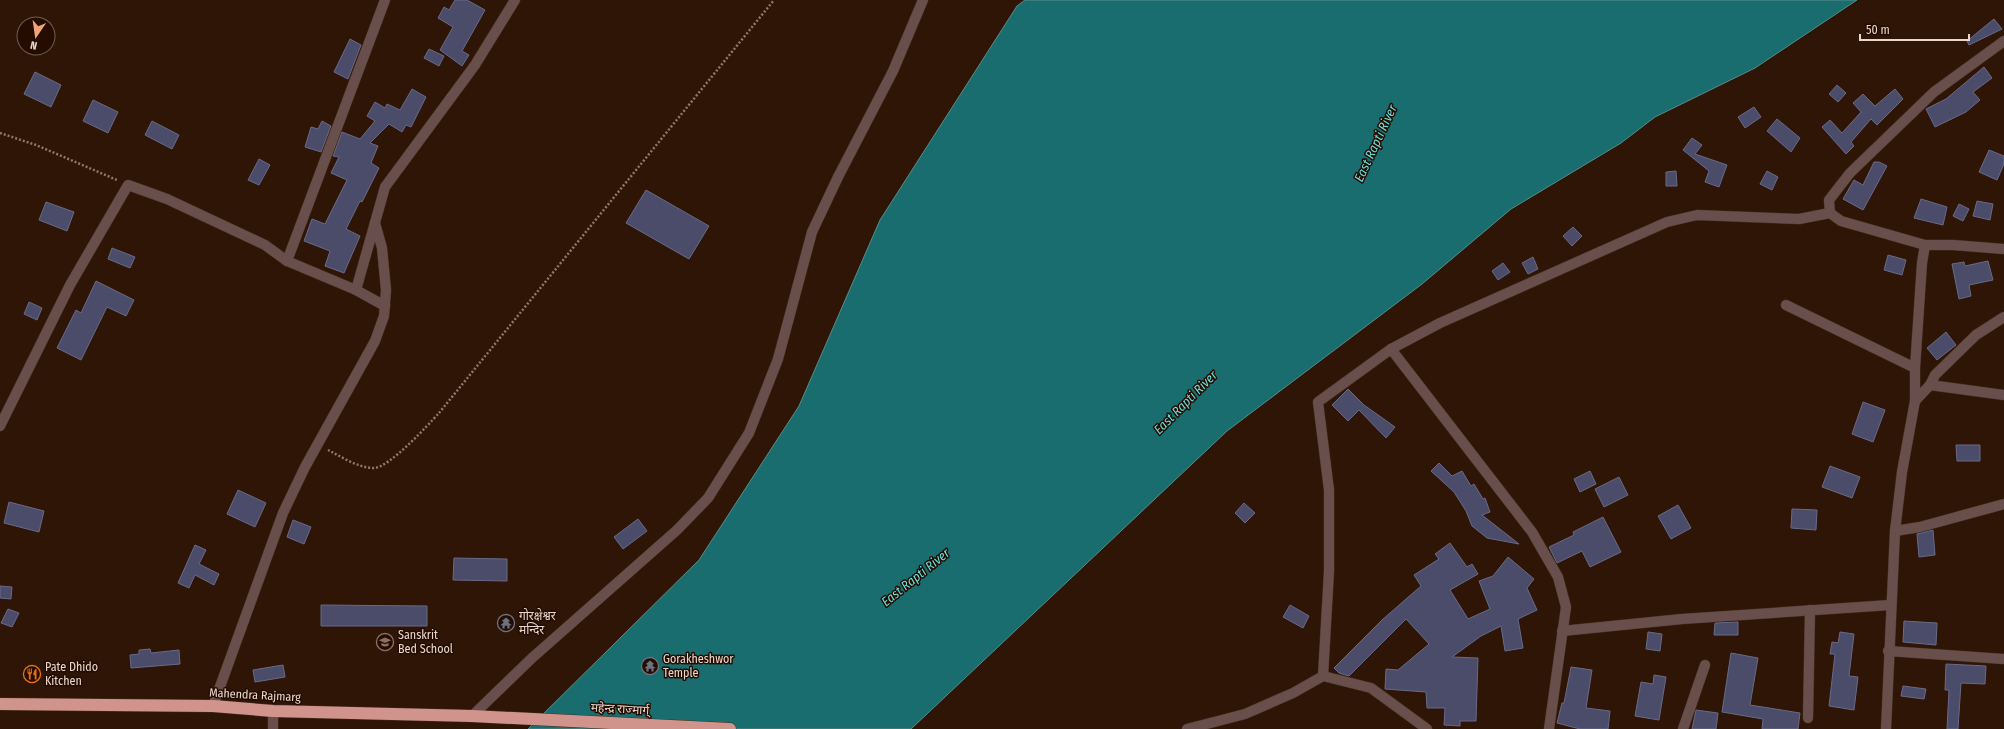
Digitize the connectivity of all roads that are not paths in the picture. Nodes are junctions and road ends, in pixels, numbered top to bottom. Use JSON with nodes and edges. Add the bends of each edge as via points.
{"nodes":[{"id":1,"x":385,"y":0,"type":"edge"},
{"id":2,"x":515,"y":0,"type":"edge"},
{"id":3,"x":923,"y":0,"type":"edge"},
{"id":4,"x":2004,"y":41,"type":"edge"},
{"id":5,"x":1830,"y":213,"type":"junction"},
{"id":6,"x":375,"y":224,"type":"junction"},
{"id":7,"x":1925,"y":245,"type":"junction"},
{"id":8,"x":2004,"y":249,"type":"edge"},
{"id":9,"x":287,"y":261,"type":"junction"},
{"id":10,"x":356,"y":290,"type":"junction"},
{"id":11,"x":1786,"y":305,"type":"dead end"},
{"id":12,"x":385,"y":306,"type":"junction"},
{"id":13,"x":2004,"y":317,"type":"edge"},
{"id":14,"x":1391,"y":349,"type":"junction"},
{"id":15,"x":1914,"y":368,"type":"junction"},
{"id":16,"x":1930,"y":385,"type":"junction"},
{"id":17,"x":2004,"y":395,"type":"edge"},
{"id":18,"x":1915,"y":400,"type":"junction"},
{"id":19,"x":0,"y":426,"type":"edge"},
{"id":20,"x":2004,"y":504,"type":"edge"},
{"id":21,"x":1895,"y":531,"type":"junction"},
{"id":22,"x":1890,"y":605,"type":"junction"},
{"id":23,"x":1810,"y":610,"type":"junction"},
{"id":24,"x":1562,"y":632,"type":"junction"},
{"id":25,"x":1888,"y":651,"type":"junction"},
{"id":26,"x":2004,"y":659,"type":"edge"},
{"id":27,"x":1705,"y":665,"type":"dead end"},
{"id":28,"x":1323,"y":676,"type":"junction"},
{"id":29,"x":0,"y":704,"type":"edge"},
{"id":30,"x":213,"y":706,"type":"junction"},
{"id":31,"x":273,"y":711,"type":"junction"},
{"id":32,"x":472,"y":716,"type":"junction"},
{"id":33,"x":508,"y":718,"type":"joint"},
{"id":34,"x":1808,"y":718,"type":"dead end"},
{"id":35,"x":272,"y":729,"type":"edge"},
{"id":36,"x":730,"y":729,"type":"edge"},
{"id":37,"x":1187,"y":729,"type":"edge"},
{"id":38,"x":1427,"y":729,"type":"edge"},
{"id":39,"x":1549,"y":729,"type":"edge"},
{"id":40,"x":1683,"y":729,"type":"edge"},
{"id":41,"x":1886,"y":729,"type":"edge"}],
"edges":[{"from":1,"to":9,"type":"street"},
{"from":2,"to":6,"type":"street","via":[[475,65],[385,186]]},
{"from":3,"to":32,"type":"street","via":[[893,71],[812,232],[778,359],[749,433],[741,446],[708,498],[677,530],[532,658]]},
{"from":4,"to":5,"type":"street","via":[[1934,92],[1850,173],[1829,200]]},
{"from":5,"to":7,"type":"street","via":[[1842,221]]},
{"from":5,"to":14,"type":"street","via":[[1799,220],[1697,215],[1667,222],[1447,320]]},
{"from":6,"to":10,"type":"street"},
{"from":6,"to":12,"type":"street","via":[[382,248]]},
{"from":7,"to":8,"type":"street","via":[[1953,244]]},
{"from":7,"to":15,"type":"street"},
{"from":9,"to":10,"type":"street"},
{"from":9,"to":19,"type":"street","via":[[265,245],[167,199],[128,185],[70,285]]},
{"from":10,"to":12,"type":"street"},
{"from":11,"to":15,"type":"street"},
{"from":12,"to":30,"type":"street","via":[[375,341],[317,444],[283,513]]},
{"from":13,"to":16,"type":"street","via":[[1976,335],[1935,375]]},
{"from":14,"to":24,"type":"street","via":[[1532,532],[1558,577],[1566,607]]},
{"from":14,"to":28,"type":"street","via":[[1318,402],[1329,490],[1329,571]]},
{"from":15,"to":18,"type":"street"},
{"from":16,"to":17,"type":"street"},
{"from":16,"to":18,"type":"street"},
{"from":18,"to":21,"type":"street"},
{"from":20,"to":21,"type":"street","via":[[1920,527]]},
{"from":21,"to":22,"type":"street"},
{"from":22,"to":23,"type":"street"},
{"from":22,"to":25,"type":"street"},
{"from":23,"to":24,"type":"street","via":[[1682,619]]},
{"from":23,"to":34,"type":"street"},
{"from":24,"to":39,"type":"street"},
{"from":25,"to":26,"type":"street"},
{"from":25,"to":41,"type":"street"},
{"from":27,"to":40,"type":"street"},
{"from":28,"to":37,"type":"street","via":[[1293,693],[1245,714]]},
{"from":28,"to":38,"type":"street","via":[[1371,688]]},
{"from":29,"to":30,"type":"highway","name":"Mahendra Rajmarg"},
{"from":30,"to":31,"type":"highway","name":"Mahendra Rajmarg"},
{"from":31,"to":32,"type":"highway","name":"Mahendra Rajmarg"},
{"from":31,"to":35,"type":"street"},
{"from":32,"to":33,"type":"highway","name":"Mahendra Rajmarg"},
{"from":33,"to":36,"type":"highway","name":"महेन्द्र राज्मार्ग्"}]}
